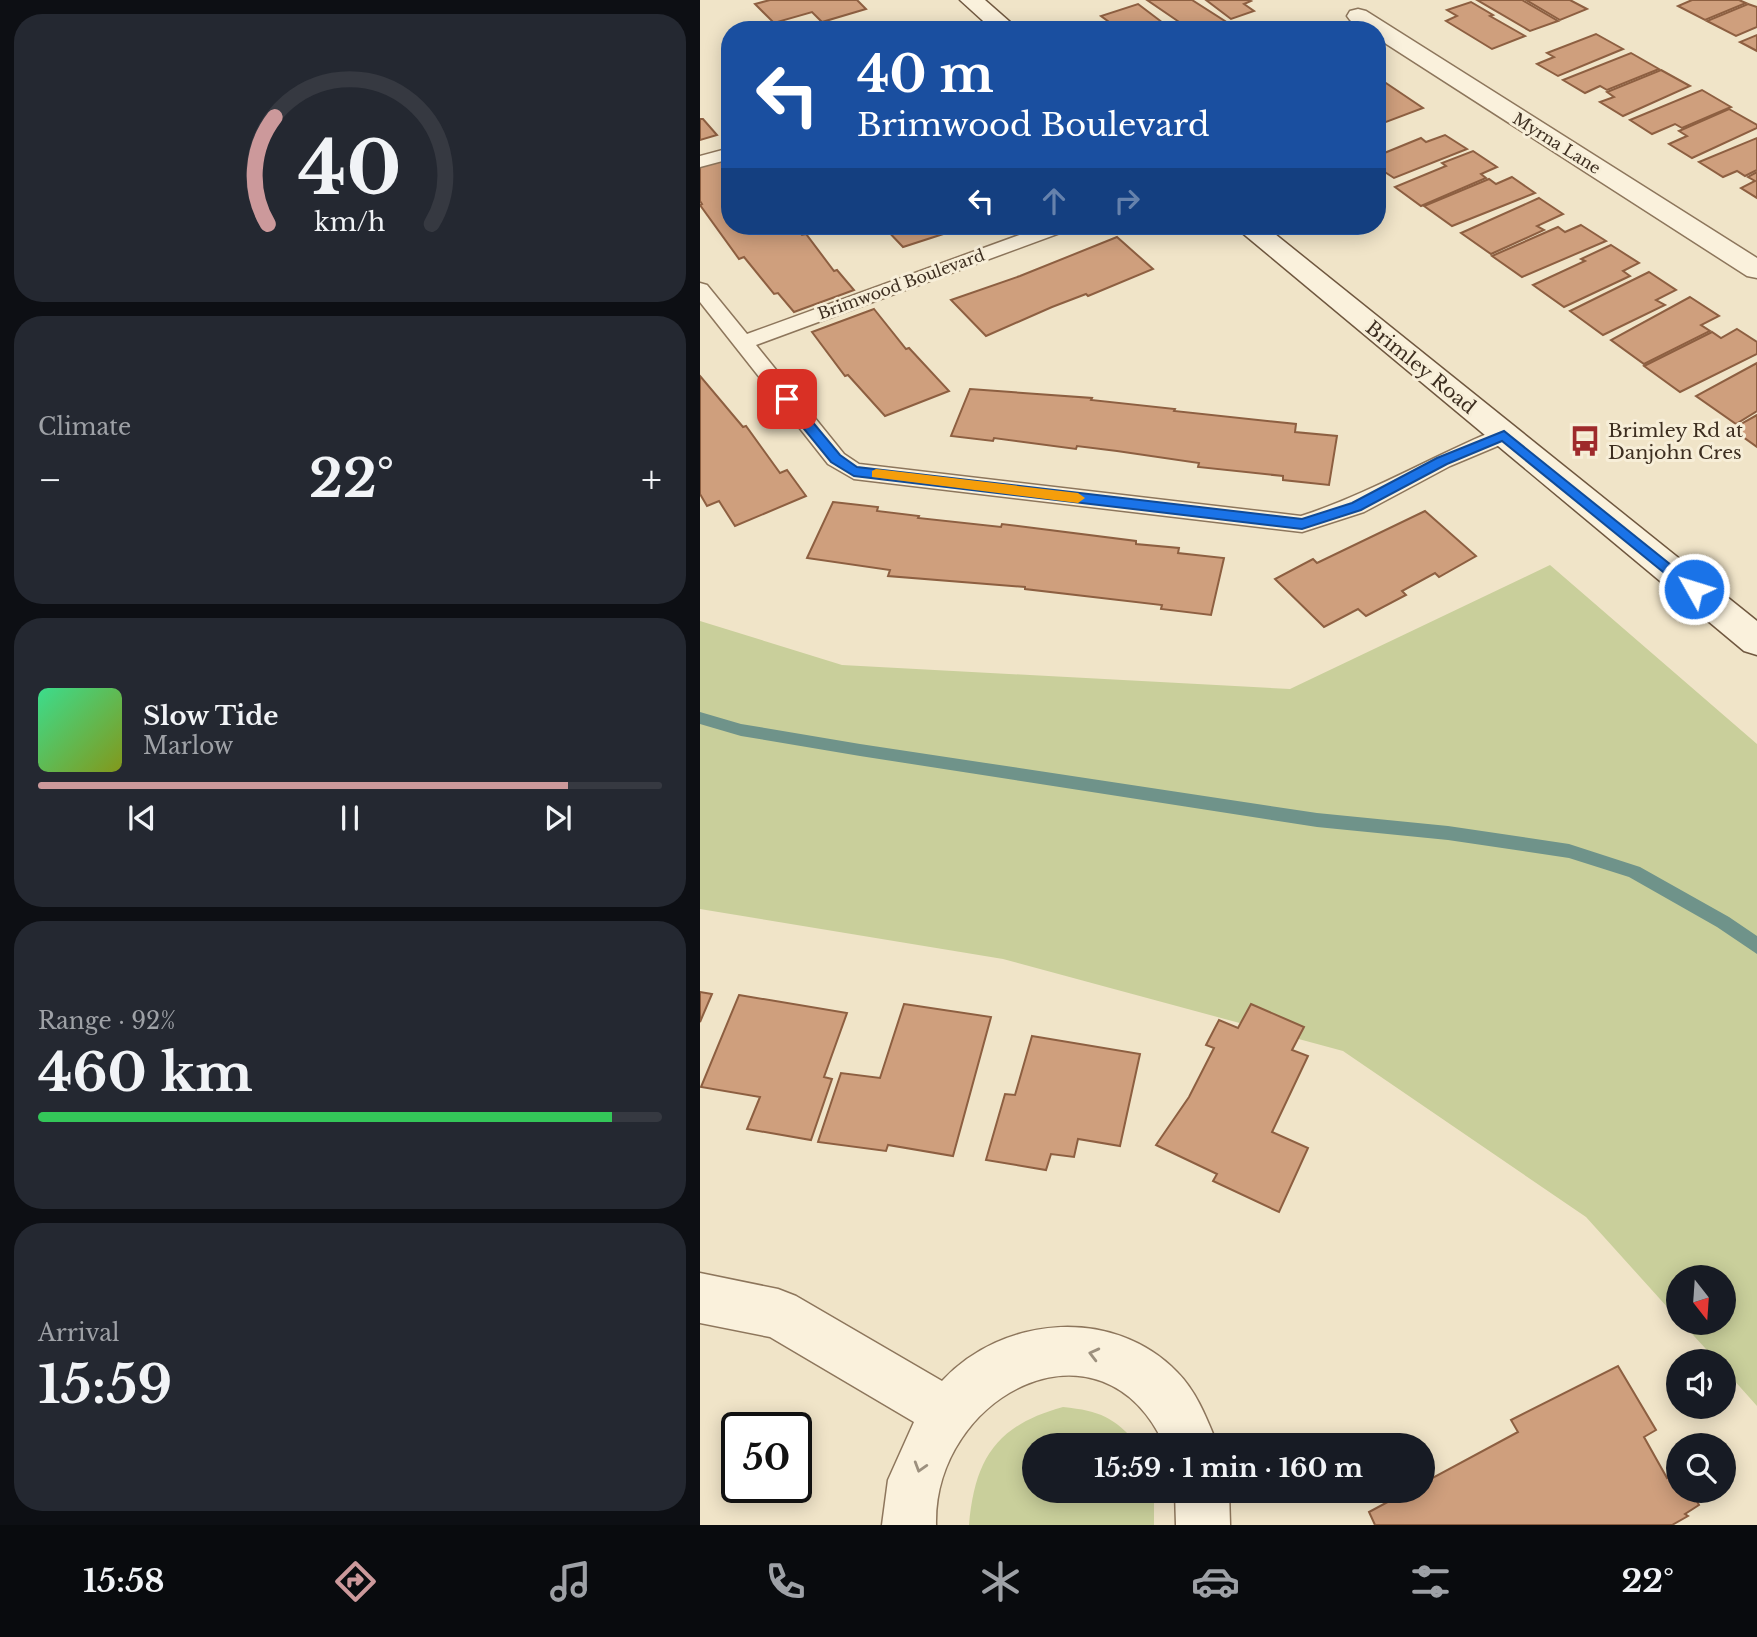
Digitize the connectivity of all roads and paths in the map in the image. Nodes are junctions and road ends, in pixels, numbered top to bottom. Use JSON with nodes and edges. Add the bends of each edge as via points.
{"nodes":[{"id":1,"x":971,"y":0,"type":"edge"},
{"id":2,"x":997,"y":21,"type":"edge"},
{"id":3,"x":1386,"y":33,"type":"edge"},
{"id":4,"x":721,"y":156,"type":"edge"},
{"id":5,"x":700,"y":162,"type":"edge"},
{"id":6,"x":1036,"y":235,"type":"edge"},
{"id":7,"x":1259,"y":235,"type":"edge"},
{"id":8,"x":1757,"y":270,"type":"edge"},
{"id":9,"x":700,"y":289,"type":"edge"},
{"id":10,"x":742,"y":343,"type":"junction"},
{"id":11,"x":1504,"y":435,"type":"junction"},
{"id":12,"x":1757,"y":641,"type":"edge"},
{"id":13,"x":700,"y":1298,"type":"edge"},
{"id":14,"x":948,"y":1413,"type":"junction"},
{"id":15,"x":1188,"y":1433,"type":"edge"},
{"id":16,"x":1202,"y":1503,"type":"edge"},
{"id":17,"x":909,"y":1525,"type":"edge"},
{"id":18,"x":1203,"y":1525,"type":"edge"}],
"edges":[{"from":1,"to":2,"type":"street"},
{"from":3,"to":8,"type":"street","name":"Myrna Lane"},
{"from":4,"to":5,"type":"lane"},
{"from":6,"to":10,"type":"lane","name":"Brimwood Boulevard"},
{"from":7,"to":11,"type":"street","name":"Brimley Road"},
{"from":9,"to":10,"type":"lane"},
{"from":10,"to":11,"type":"lane","via":[[836,458],[854,471],[1302,524],[1356,506]]},
{"from":11,"to":12,"type":"street","name":"Brimley Road"},
{"from":13,"to":14,"type":"street","via":[[778,1314]]},
{"from":15,"to":14,"type":"street","one_way":true,"via":[[1155,1383],[1116,1360],[1073,1349],[1027,1356],[984,1377]]},
{"from":14,"to":17,"type":"street","one_way":true,"via":[[921,1460]]},
{"from":16,"to":18,"type":"street"}]}
